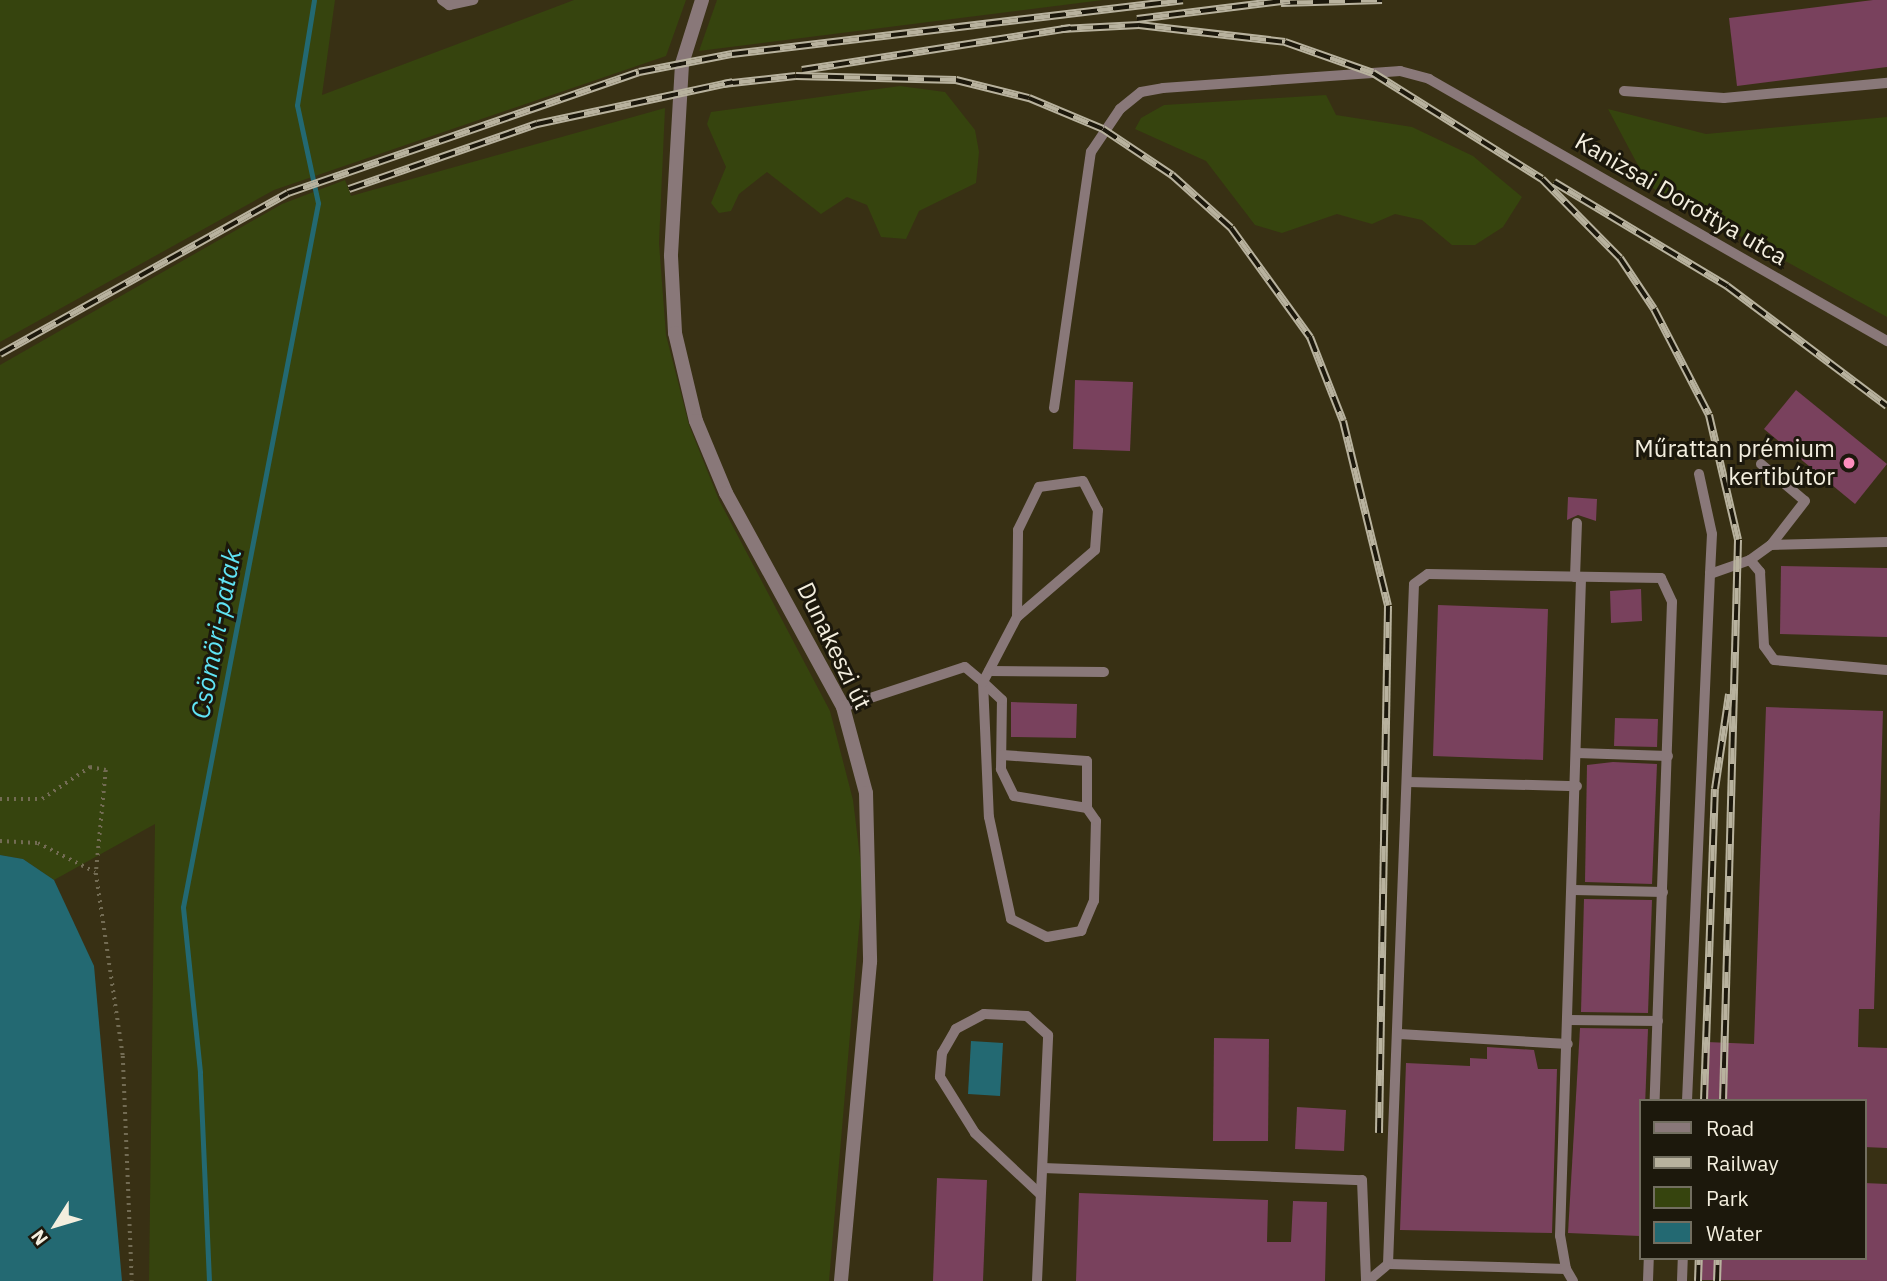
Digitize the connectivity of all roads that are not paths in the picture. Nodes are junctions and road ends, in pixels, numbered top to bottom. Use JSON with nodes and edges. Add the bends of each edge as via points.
{"nodes":[{"id":1,"x":442,"y":0,"type":"edge"},
{"id":2,"x":473,"y":0,"type":"edge"},
{"id":3,"x":702,"y":0,"type":"edge"},
{"id":4,"x":1887,"y":83,"type":"edge"},
{"id":5,"x":1624,"y":91,"type":"dead end"},
{"id":6,"x":1887,"y":341,"type":"edge"},
{"id":7,"x":1054,"y":408,"type":"dead end"},
{"id":8,"x":1761,"y":464,"type":"dead end"},
{"id":9,"x":1699,"y":474,"type":"dead end"},
{"id":10,"x":1577,"y":523,"type":"dead end"},
{"id":11,"x":1887,"y":542,"type":"edge"},
{"id":12,"x":1770,"y":545,"type":"junction"},
{"id":13,"x":1750,"y":559,"type":"junction"},
{"id":14,"x":1710,"y":574,"type":"junction"},
{"id":15,"x":1578,"y":577,"type":"junction"},
{"id":16,"x":1017,"y":617,"type":"junction"},
{"id":17,"x":1887,"y":670,"type":"edge"},
{"id":18,"x":989,"y":671,"type":"junction"},
{"id":19,"x":1104,"y":673,"type":"dead end"},
{"id":20,"x":983,"y":682,"type":"junction"},
{"id":21,"x":843,"y":707,"type":"junction"},
{"id":22,"x":1577,"y":753,"type":"junction"},
{"id":23,"x":1002,"y":755,"type":"junction"},
{"id":24,"x":1668,"y":756,"type":"junction"},
{"id":25,"x":1408,"y":782,"type":"junction"},
{"id":26,"x":1577,"y":786,"type":"junction"},
{"id":27,"x":1087,"y":808,"type":"junction"},
{"id":28,"x":1574,"y":890,"type":"junction"},
{"id":29,"x":1663,"y":892,"type":"junction"},
{"id":30,"x":1569,"y":1020,"type":"junction"},
{"id":31,"x":1658,"y":1021,"type":"junction"},
{"id":32,"x":1399,"y":1034,"type":"junction"},
{"id":33,"x":1568,"y":1044,"type":"junction"},
{"id":34,"x":1655,"y":1099,"type":"edge"},
{"id":35,"x":1687,"y":1099,"type":"edge"},
{"id":36,"x":1043,"y":1168,"type":"junction"},
{"id":37,"x":1040,"y":1194,"type":"junction"},
{"id":38,"x":1649,"y":1260,"type":"edge"},
{"id":39,"x":1682,"y":1260,"type":"edge"},
{"id":40,"x":1388,"y":1264,"type":"junction"},
{"id":41,"x":1566,"y":1269,"type":"junction"},
{"id":42,"x":841,"y":1281,"type":"edge"},
{"id":43,"x":1037,"y":1281,"type":"edge"},
{"id":44,"x":1367,"y":1281,"type":"edge"},
{"id":45,"x":1573,"y":1281,"type":"edge"},
{"id":46,"x":1648,"y":1281,"type":"edge"},
{"id":47,"x":1682,"y":1281,"type":"edge"}],
"edges":[{"from":1,"to":2,"type":"lane","via":[[449,5]]},
{"from":3,"to":21,"type":"street","name":"Dunakeszi út","via":[[689,29],[680,92],[672,282],[675,333],[696,421],[726,493]]},
{"from":4,"to":5,"type":"lane","via":[[1724,98]]},
{"from":6,"to":7,"type":"lane","name":"Kanizsai Dorottya utca","via":[[1455,93],[1400,71],[1141,92],[1103,129],[1091,152]]},
{"from":8,"to":12,"type":"lane","via":[[1805,501]]},
{"from":9,"to":14,"type":"lane","via":[[1712,534]]},
{"from":10,"to":15,"type":"lane"},
{"from":11,"to":12,"type":"lane"},
{"from":12,"to":13,"type":"lane"},
{"from":13,"to":14,"type":"lane"},
{"from":13,"to":17,"type":"lane","via":[[1760,572],[1765,646],[1774,660]]},
{"from":14,"to":35,"type":"lane"},
{"from":15,"to":22,"type":"lane"},
{"from":15,"to":24,"type":"lane","via":[[1661,578],[1672,602]]},
{"from":15,"to":25,"type":"lane","via":[[1428,574],[1414,584]]},
{"from":16,"to":16,"type":"lane","via":[[1018,530],[1040,487],[1083,481],[1098,510],[1095,550]]},
{"from":16,"to":18,"type":"lane"},
{"from":18,"to":19,"type":"lane"},
{"from":18,"to":20,"type":"lane"},
{"from":20,"to":21,"type":"lane","via":[[964,667]]},
{"from":20,"to":23,"type":"lane","via":[[1002,700]]},
{"from":20,"to":27,"type":"lane","via":[[989,817],[1011,919],[1047,937],[1082,931],[1094,901],[1096,821]]},
{"from":21,"to":42,"type":"street","name":"Dunakeszi út","via":[[866,793],[872,877]]},
{"from":22,"to":24,"type":"lane"},
{"from":22,"to":26,"type":"lane"},
{"from":23,"to":27,"type":"lane","via":[[1001,769],[1014,796]]},
{"from":23,"to":27,"type":"lane","via":[[1087,761]]},
{"from":24,"to":29,"type":"lane"},
{"from":25,"to":26,"type":"lane"},
{"from":25,"to":32,"type":"lane"},
{"from":26,"to":28,"type":"lane"},
{"from":28,"to":29,"type":"lane"},
{"from":28,"to":30,"type":"lane"},
{"from":29,"to":31,"type":"lane"},
{"from":30,"to":31,"type":"lane"},
{"from":30,"to":33,"type":"lane"},
{"from":31,"to":34,"type":"lane"},
{"from":32,"to":33,"type":"lane"},
{"from":32,"to":40,"type":"lane"},
{"from":33,"to":41,"type":"lane","via":[[1560,1236]]},
{"from":36,"to":37,"type":"lane"},
{"from":36,"to":37,"type":"lane","via":[[1048,1035],[1027,1016],[984,1014],[956,1028],[942,1053],[940,1077],[975,1133]]},
{"from":36,"to":44,"type":"lane","via":[[1362,1180]]},
{"from":37,"to":43,"type":"lane"},
{"from":38,"to":46,"type":"lane"},
{"from":39,"to":47,"type":"lane"},
{"from":40,"to":41,"type":"lane"},
{"from":40,"to":44,"type":"lane"},
{"from":41,"to":45,"type":"lane"}]}
